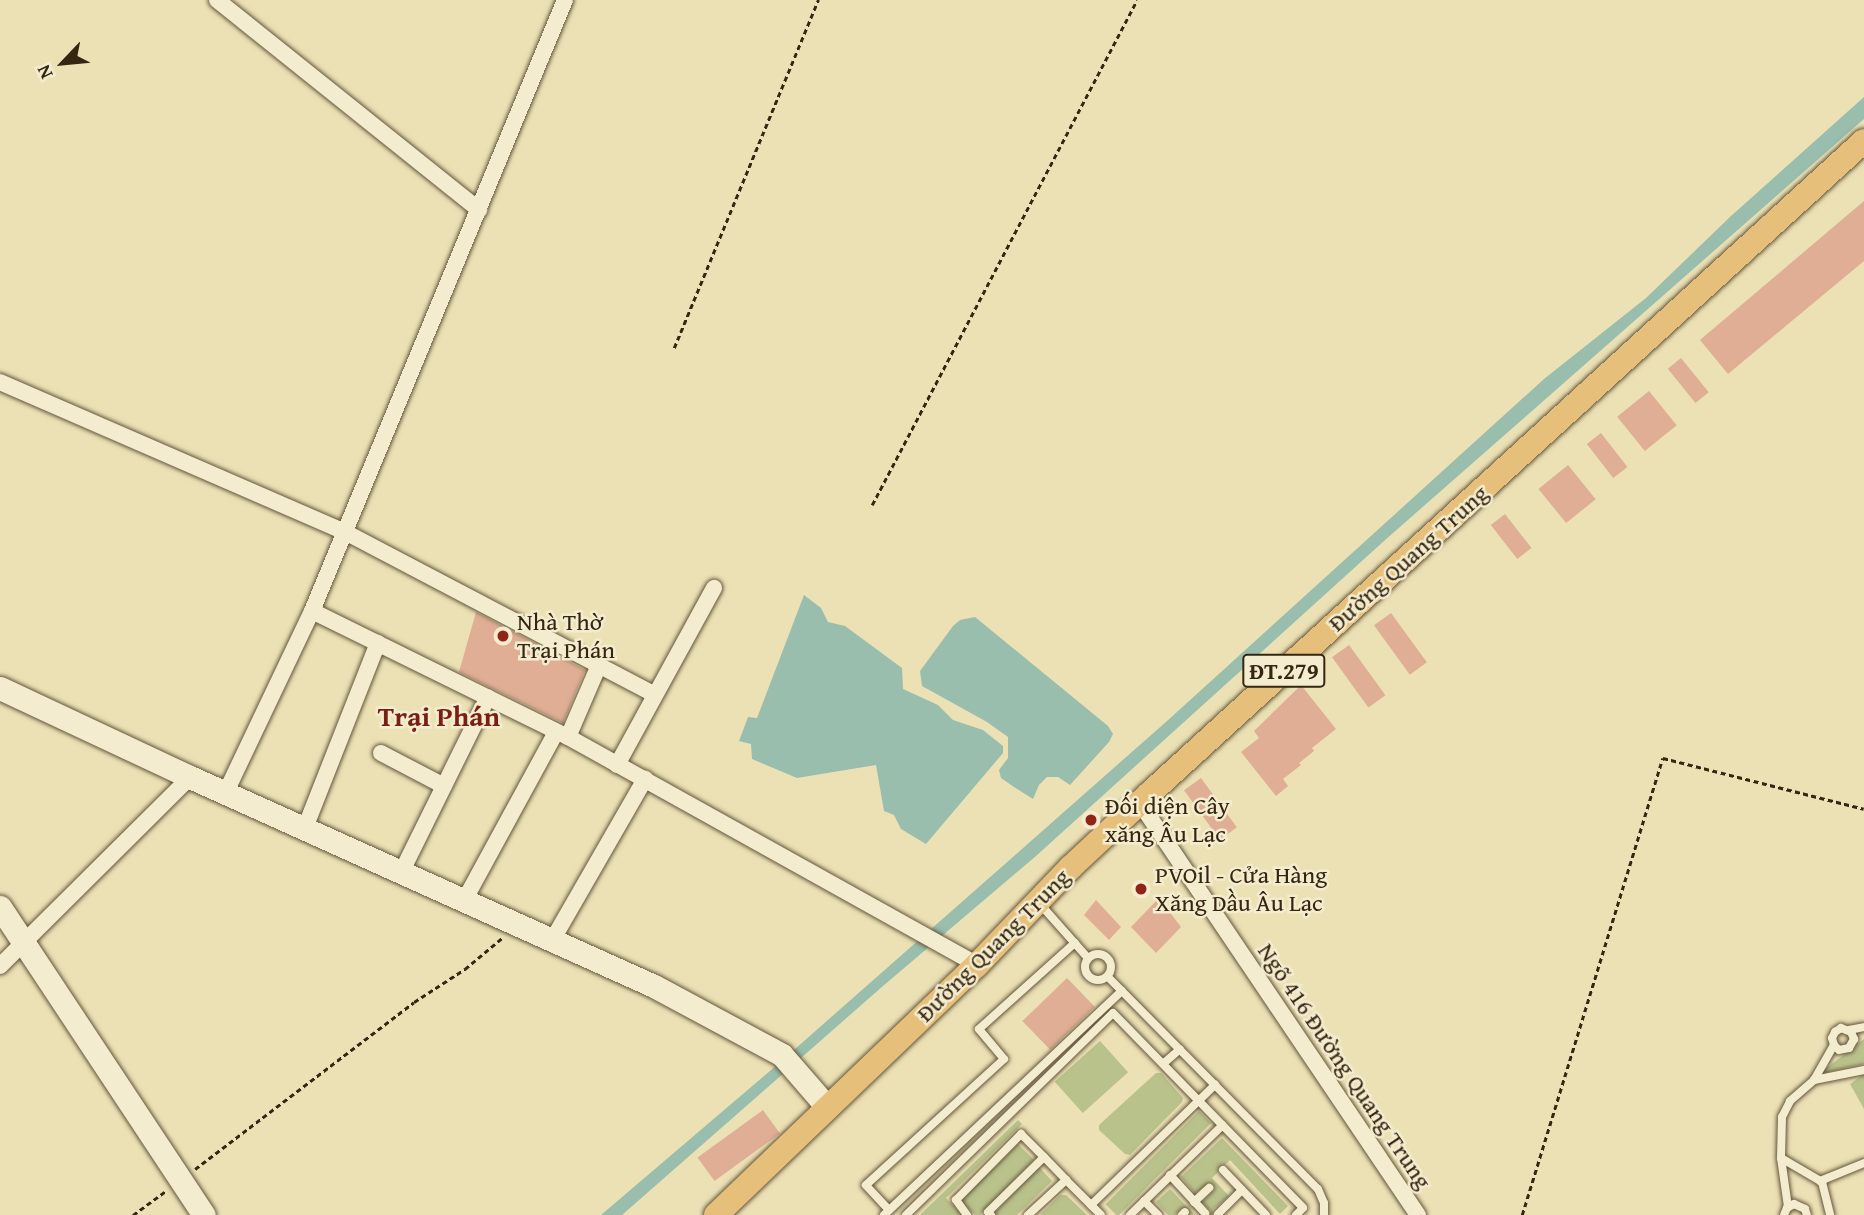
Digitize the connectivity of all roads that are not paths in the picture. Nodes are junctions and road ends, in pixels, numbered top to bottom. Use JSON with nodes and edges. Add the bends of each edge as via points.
{"nodes":[{"id":1,"x":217,"y":0,"type":"edge"},
{"id":2,"x":565,"y":0,"type":"edge"},
{"id":3,"x":1864,"y":141,"type":"edge"},
{"id":4,"x":478,"y":212,"type":"junction"},
{"id":5,"x":0,"y":382,"type":"edge"},
{"id":6,"x":345,"y":532,"type":"junction"},
{"id":7,"x":714,"y":588,"type":"dead end"},
{"id":8,"x":312,"y":611,"type":"junction"},
{"id":9,"x":378,"y":643,"type":"junction"},
{"id":10,"x":599,"y":665,"type":"junction"},
{"id":11,"x":0,"y":688,"type":"edge"},
{"id":12,"x":654,"y":694,"type":"junction"},
{"id":13,"x":488,"y":697,"type":"junction"},
{"id":14,"x":0,"y":698,"type":"edge"},
{"id":15,"x":23,"y":699,"type":"junction"},
{"id":16,"x":562,"y":734,"type":"junction"},
{"id":17,"x":381,"y":753,"type":"dead end"},
{"id":18,"x":617,"y":765,"type":"junction"},
{"id":19,"x":190,"y":777,"type":"junction"},
{"id":20,"x":645,"y":779,"type":"junction"},
{"id":21,"x":444,"y":786,"type":"junction"},
{"id":22,"x":226,"y":792,"type":"junction"},
{"id":23,"x":1140,"y":803,"type":"junction"},
{"id":24,"x":305,"y":828,"type":"junction"},
{"id":25,"x":401,"y":873,"type":"junction"},
{"id":26,"x":464,"y":901,"type":"junction"},
{"id":27,"x":1038,"y":902,"type":"junction"},
{"id":28,"x":0,"y":907,"type":"edge"},
{"id":29,"x":553,"y":939,"type":"junction"},
{"id":30,"x":23,"y":943,"type":"junction"},
{"id":31,"x":1075,"y":943,"type":"junction"},
{"id":32,"x":1088,"y":958,"type":"junction"},
{"id":33,"x":977,"y":965,"type":"junction"},
{"id":34,"x":0,"y":966,"type":"edge"},
{"id":35,"x":1108,"y":976,"type":"junction"},
{"id":36,"x":1122,"y":991,"type":"junction"},
{"id":37,"x":1864,"y":1027,"type":"edge"},
{"id":38,"x":1849,"y":1030,"type":"junction"},
{"id":39,"x":1834,"y":1045,"type":"junction"},
{"id":40,"x":1180,"y":1049,"type":"junction"},
{"id":41,"x":1164,"y":1063,"type":"junction"},
{"id":42,"x":1864,"y":1070,"type":"edge"},
{"id":43,"x":1814,"y":1080,"type":"junction"},
{"id":44,"x":1215,"y":1085,"type":"junction"},
{"id":45,"x":1199,"y":1100,"type":"junction"},
{"id":46,"x":827,"y":1107,"type":"junction"},
{"id":47,"x":1223,"y":1125,"type":"junction"},
{"id":48,"x":1044,"y":1157,"type":"junction"},
{"id":49,"x":1781,"y":1158,"type":"junction"},
{"id":50,"x":1864,"y":1164,"type":"edge"},
{"id":51,"x":1223,"y":1170,"type":"dead end"},
{"id":52,"x":1170,"y":1175,"type":"junction"},
{"id":53,"x":1066,"y":1180,"type":"junction"},
{"id":54,"x":1820,"y":1181,"type":"junction"},
{"id":55,"x":1209,"y":1188,"type":"dead end"},
{"id":56,"x":1242,"y":1190,"type":"junction"},
{"id":57,"x":1144,"y":1201,"type":"junction"},
{"id":58,"x":1194,"y":1202,"type":"junction"},
{"id":59,"x":1091,"y":1205,"type":"junction"},
{"id":60,"x":1786,"y":1211,"type":"edge"},
{"id":61,"x":887,"y":1213,"type":"edge"},
{"id":62,"x":1205,"y":1213,"type":"dead end"},
{"id":63,"x":1218,"y":1214,"type":"edge"},
{"id":64,"x":204,"y":1215,"type":"edge"},
{"id":65,"x":716,"y":1215,"type":"edge"},
{"id":66,"x":906,"y":1215,"type":"edge"},
{"id":67,"x":967,"y":1215,"type":"edge"},
{"id":68,"x":991,"y":1215,"type":"edge"},
{"id":69,"x":1028,"y":1215,"type":"edge"},
{"id":70,"x":1101,"y":1215,"type":"edge"},
{"id":71,"x":1130,"y":1215,"type":"edge"},
{"id":72,"x":1158,"y":1215,"type":"edge"},
{"id":73,"x":1266,"y":1215,"type":"edge"},
{"id":74,"x":1296,"y":1215,"type":"edge"},
{"id":75,"x":1324,"y":1215,"type":"edge"},
{"id":76,"x":1418,"y":1215,"type":"edge"},
{"id":77,"x":1807,"y":1215,"type":"edge"},
{"id":78,"x":1830,"y":1215,"type":"edge"}],
"edges":[{"from":1,"to":4,"type":"street"},
{"from":2,"to":4,"type":"street"},
{"from":3,"to":23,"type":"main road","name":"Đường Quang Trung","number":"ĐT.279"},
{"from":4,"to":6,"type":"street"},
{"from":5,"to":6,"type":"street"},
{"from":6,"to":8,"type":"street"},
{"from":6,"to":10,"type":"street"},
{"from":7,"to":12,"type":"street"},
{"from":8,"to":9,"type":"street"},
{"from":8,"to":22,"type":"street"},
{"from":9,"to":13,"type":"street"},
{"from":9,"to":24,"type":"street"},
{"from":10,"to":12,"type":"street"},
{"from":10,"to":16,"type":"street"},
{"from":11,"to":15,"type":"main road"},
{"from":12,"to":18,"type":"street"},
{"from":13,"to":16,"type":"street"},
{"from":13,"to":21,"type":"street"},
{"from":14,"to":15,"type":"main road"},
{"from":15,"to":19,"type":"main road"},
{"from":16,"to":18,"type":"street"},
{"from":16,"to":26,"type":"street"},
{"from":17,"to":21,"type":"street"},
{"from":18,"to":20,"type":"street"},
{"from":19,"to":22,"type":"main road"},
{"from":19,"to":30,"type":"street"},
{"from":20,"to":29,"type":"street"},
{"from":20,"to":33,"type":"street"},
{"from":21,"to":25,"type":"street"},
{"from":22,"to":24,"type":"main road"},
{"from":23,"to":27,"type":"main road","name":"Đường Quang Trung","number":"ĐT.279"},
{"from":23,"to":76,"type":"street","name":"Ngõ 416 Đường Quang Trung"},
{"from":24,"to":25,"type":"main road"},
{"from":25,"to":26,"type":"main road"},
{"from":26,"to":29,"type":"main road"},
{"from":27,"to":31,"type":"lane"},
{"from":27,"to":33,"type":"main road","name":"Đường Quang Trung","number":"ĐT.279"},
{"from":28,"to":30,"type":"main road"},
{"from":29,"to":46,"type":"main road","via":[[654,986],[788,1063]]},
{"from":30,"to":34,"type":"street"},
{"from":30,"to":64,"type":"main road"},
{"from":31,"to":32,"type":"lane"},
{"from":31,"to":61,"type":"lane","via":[[979,1030],[1004,1059],[866,1185]]},
{"from":32,"to":35,"type":"lane","via":[[1097,954],[1107,957],[1112,967]]},
{"from":32,"to":35,"type":"lane","via":[[1089,978],[1099,981]]},
{"from":33,"to":46,"type":"main road","name":"Đường Quang Trung","number":"ĐT.279"},
{"from":35,"to":36,"type":"lane"},
{"from":36,"to":40,"type":"lane"},
{"from":36,"to":61,"type":"lane"},
{"from":37,"to":38,"type":"lane"},
{"from":38,"to":39,"type":"lane","via":[[1835,1032]]},
{"from":38,"to":39,"type":"lane","via":[[1854,1039],[1849,1048],[1839,1050]]},
{"from":39,"to":43,"type":"lane"},
{"from":40,"to":41,"type":"lane"},
{"from":40,"to":44,"type":"lane"},
{"from":41,"to":45,"type":"lane"},
{"from":41,"to":66,"type":"lane","via":[[1113,1013]]},
{"from":42,"to":43,"type":"lane"},
{"from":43,"to":49,"type":"lane","via":[[1790,1101],[1782,1117]]},
{"from":44,"to":45,"type":"lane"},
{"from":44,"to":75,"type":"lane","via":[[1318,1189]]},
{"from":45,"to":47,"type":"lane"},
{"from":45,"to":59,"type":"lane"},
{"from":46,"to":65,"type":"main road","name":"Đường Quang Trung","number":"ĐT.279"},
{"from":47,"to":52,"type":"lane"},
{"from":47,"to":74,"type":"lane","via":[[1303,1208]]},
{"from":48,"to":53,"type":"lane"},
{"from":48,"to":67,"type":"lane","via":[[1021,1134],[956,1200]]},
{"from":48,"to":68,"type":"lane","via":[[988,1212]]},
{"from":49,"to":54,"type":"lane"},
{"from":49,"to":60,"type":"lane"},
{"from":50,"to":54,"type":"lane"},
{"from":51,"to":56,"type":"lane"},
{"from":52,"to":57,"type":"lane"},
{"from":52,"to":58,"type":"lane"},
{"from":53,"to":59,"type":"lane"},
{"from":53,"to":69,"type":"lane"},
{"from":54,"to":78,"type":"lane"},
{"from":55,"to":58,"type":"lane"},
{"from":56,"to":63,"type":"lane"},
{"from":56,"to":73,"type":"lane"},
{"from":57,"to":71,"type":"lane"},
{"from":57,"to":72,"type":"lane"},
{"from":58,"to":62,"type":"lane"},
{"from":59,"to":70,"type":"lane"},
{"from":60,"to":77,"type":"lane","via":[[1798,1204]]}]}
